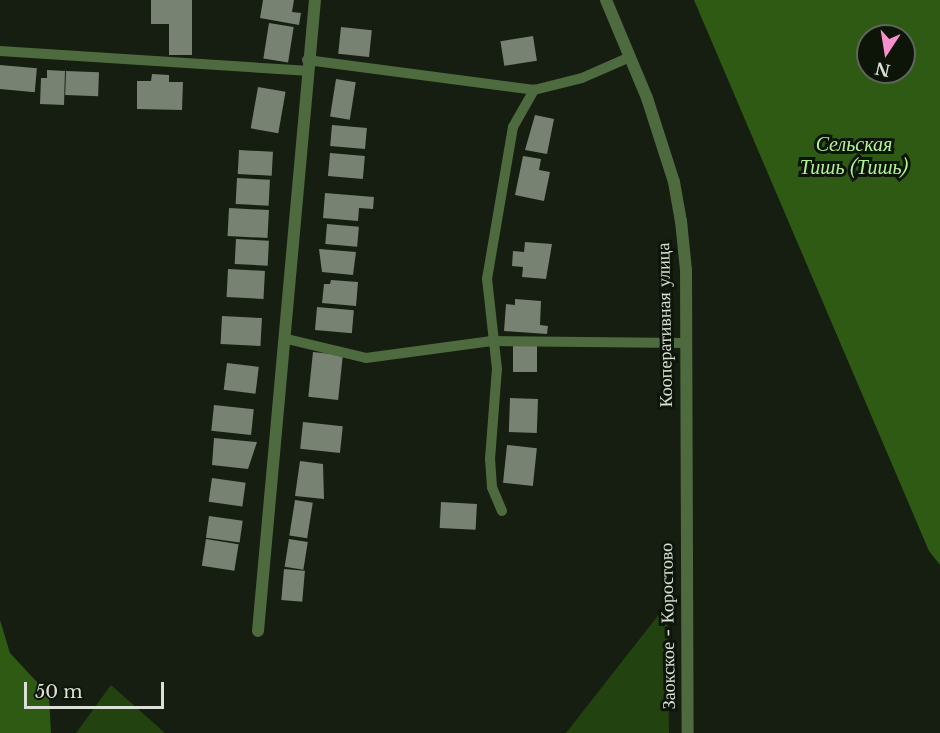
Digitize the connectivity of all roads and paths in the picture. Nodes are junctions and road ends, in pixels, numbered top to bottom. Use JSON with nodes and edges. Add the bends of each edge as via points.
{"nodes":[{"id":1,"x":315,"y":0,"type":"edge"},
{"id":2,"x":606,"y":0,"type":"edge"},
{"id":3,"x":0,"y":51,"type":"edge"},
{"id":4,"x":630,"y":57,"type":"junction"},
{"id":5,"x":306,"y":66,"type":"junction"},
{"id":6,"x":534,"y":90,"type":"junction"},
{"id":7,"x":287,"y":339,"type":"junction"},
{"id":8,"x":492,"y":341,"type":"junction"},
{"id":9,"x":685,"y":343,"type":"junction"},
{"id":10,"x":502,"y":510,"type":"dead end"},
{"id":11,"x":684,"y":518,"type":"joint"},
{"id":12,"x":258,"y":631,"type":"dead end"},
{"id":13,"x":688,"y":733,"type":"edge"}],
"edges":[{"from":1,"to":5,"type":"street"},
{"from":2,"to":4,"type":"street","name":"Кооперативная улица"},
{"from":3,"to":5,"type":"lane"},
{"from":4,"to":6,"type":"lane","via":[[582,78]]},
{"from":4,"to":9,"type":"street","name":"Кооперативная улица","via":[[674,182],[686,270]]},
{"from":5,"to":6,"type":"lane"},
{"from":5,"to":7,"type":"street"},
{"from":6,"to":8,"type":"lane","via":[[513,127],[502,172],[487,279]]},
{"from":7,"to":8,"type":"lane","via":[[366,358]]},
{"from":7,"to":12,"type":"street"},
{"from":8,"to":9,"type":"lane"},
{"from":8,"to":10,"type":"lane","via":[[497,369],[490,459],[492,488]]},
{"from":9,"to":11,"type":"street","name":"Кооперативная улица"},
{"from":11,"to":13,"type":"street","name":"Заокское - Коростово"}]}
